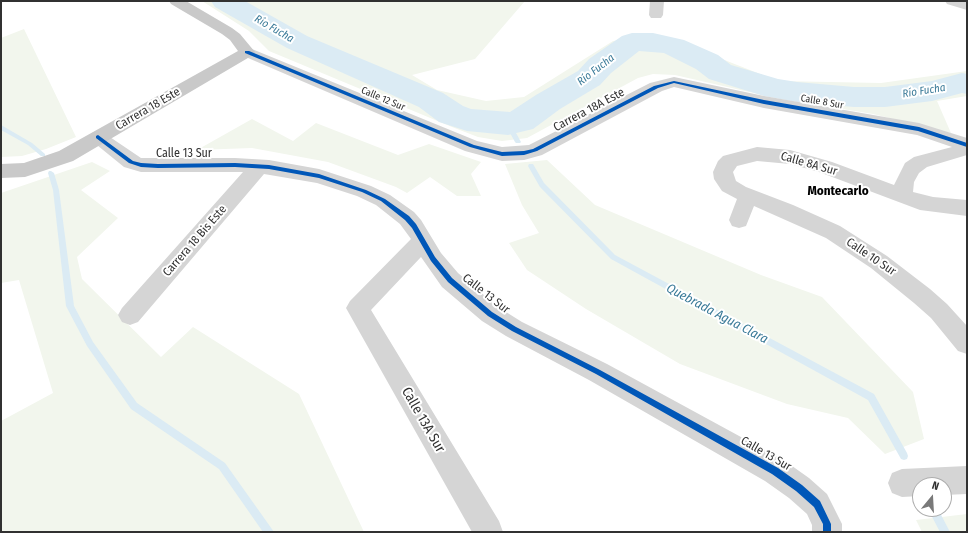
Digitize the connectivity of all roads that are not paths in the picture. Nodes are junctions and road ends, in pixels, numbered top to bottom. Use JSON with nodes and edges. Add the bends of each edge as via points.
{"nodes":[{"id":1,"x":176,"y":1,"type":"edge"},
{"id":2,"x":952,"y":1,"type":"edge"},
{"id":3,"x":967,"y":6,"type":"edge"},
{"id":4,"x":248,"y":52,"type":"junction"},
{"id":5,"x":674,"y":82,"type":"joint"},
{"id":6,"x":98,"y":137,"type":"junction"},
{"id":7,"x":967,"y":146,"type":"edge"},
{"id":8,"x":513,"y":155,"type":"joint"},
{"id":9,"x":742,"y":157,"type":"joint"},
{"id":10,"x":260,"y":166,"type":"junction"},
{"id":11,"x":1,"y":171,"type":"edge"},
{"id":12,"x":903,"y":196,"type":"junction"},
{"id":13,"x":752,"y":198,"type":"junction"},
{"id":14,"x":967,"y":208,"type":"edge"},
{"id":15,"x":739,"y":220,"type":"dead end"},
{"id":16,"x":422,"y":241,"type":"junction"},
{"id":17,"x":130,"y":315,"type":"dead end"},
{"id":18,"x":967,"y":343,"type":"edge"},
{"id":19,"x":967,"y":480,"type":"edge"},
{"id":20,"x":902,"y":483,"type":"dead end"},
{"id":21,"x":488,"y":532,"type":"edge"},
{"id":22,"x":828,"y":532,"type":"edge"}],
"edges":[{"from":1,"to":4,"type":"main road","name":"Calle 12 Sur","via":[[227,31]]},
{"from":2,"to":3,"type":"street"},
{"from":4,"to":6,"type":"main road","name":"Carrera 18 Este"},
{"from":4,"to":8,"type":"street","name":"Calle 12 Sur","via":[[482,150]]},
{"from":5,"to":7,"type":"street","name":"Calle 8 Sur","via":[[764,102],[919,129]]},
{"from":5,"to":8,"type":"street","name":"Carrera 18A Este","via":[[656,87],[535,150]]},
{"from":6,"to":10,"type":"street","name":"Calle 13 Sur","via":[[128,160],[142,165]]},
{"from":6,"to":11,"type":"main road","name":"Carrera 18 Este","via":[[57,161],[25,170]]},
{"from":7,"to":12,"type":"street","via":[[956,153],[930,159],[912,168],[904,182]]},
{"from":9,"to":12,"type":"street","name":"Calle 8A Sur","via":[[757,154],[790,157]]},
{"from":9,"to":13,"type":"street","name":"Calle 10 Sur","via":[[730,161],[722,172],[729,186]]},
{"from":10,"to":16,"type":"street","name":"Calle 13 Sur","via":[[319,176],[364,191],[407,218]]},
{"from":10,"to":17,"type":"street","name":"Carrera 18 Bis Este"},
{"from":12,"to":14,"type":"street","name":"Calle 8A Sur","via":[[933,205]]},
{"from":13,"to":15,"type":"street"},
{"from":13,"to":18,"type":"street","name":"Calle 10 Sur","via":[[808,220],[857,246],[902,278],[939,311]]},
{"from":16,"to":21,"type":"street","name":"Calle 13A Sur","via":[[358,308]]},
{"from":16,"to":22,"type":"street","name":"Calle 13 Sur","via":[[450,280],[490,314],[768,467],[799,488],[816,504],[822,512]]},
{"from":19,"to":20,"type":"street"}]}
